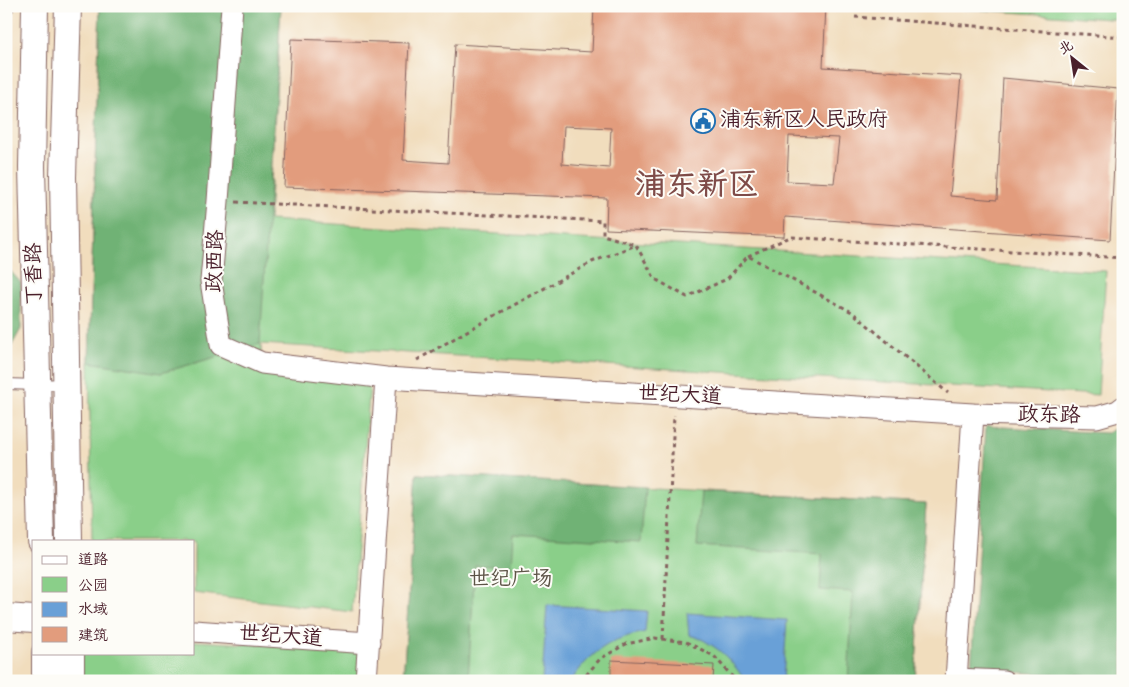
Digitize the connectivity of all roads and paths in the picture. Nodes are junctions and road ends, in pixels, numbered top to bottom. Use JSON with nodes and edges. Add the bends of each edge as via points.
{"nodes":[{"id":1,"x":14,"y":6,"type":"edge"},
{"id":2,"x":35,"y":6,"type":"edge"},
{"id":3,"x":68,"y":6,"type":"edge"},
{"id":4,"x":232,"y":6,"type":"edge"},
{"id":5,"x":855,"y":17,"type":"dead end"},
{"id":6,"x":6,"y":19,"type":"edge"},
{"id":7,"x":1123,"y":37,"type":"edge"},
{"id":8,"x":218,"y":201,"type":"junction"},
{"id":9,"x":636,"y":246,"type":"junction"},
{"id":10,"x":748,"y":256,"type":"junction"},
{"id":11,"x":1123,"y":258,"type":"edge"},
{"id":12,"x":386,"y":378,"type":"junction"},
{"id":13,"x":6,"y":384,"type":"edge"},
{"id":14,"x":66,"y":384,"type":"junction"},
{"id":15,"x":37,"y":385,"type":"junction"},
{"id":16,"x":675,"y":396,"type":"junction"},
{"id":17,"x":1123,"y":407,"type":"edge"},
{"id":18,"x":973,"y":414,"type":"junction"},
{"id":19,"x":41,"y":540,"type":"edge"},
{"id":20,"x":69,"y":540,"type":"edge"},
{"id":21,"x":6,"y":618,"type":"edge"},
{"id":22,"x":32,"y":619,"type":"edge"},
{"id":23,"x":195,"y":631,"type":"edge"},
{"id":24,"x":663,"y":640,"type":"junction"},
{"id":25,"x":369,"y":643,"type":"junction"},
{"id":26,"x":44,"y":654,"type":"edge"},
{"id":27,"x":71,"y":654,"type":"edge"},
{"id":28,"x":956,"y":680,"type":"edge"},
{"id":29,"x":45,"y":681,"type":"edge"},
{"id":30,"x":71,"y":681,"type":"edge"},
{"id":31,"x":366,"y":681,"type":"edge"},
{"id":32,"x":581,"y":681,"type":"edge"},
{"id":33,"x":736,"y":681,"type":"edge"},
{"id":34,"x":1004,"y":681,"type":"edge"}],
"edges":[{"from":1,"to":6,"type":"path"},
{"from":2,"to":15,"type":"street","name":"丁香路","via":[[32,167]]},
{"from":3,"to":14,"type":"street","name":"丁香路","via":[[63,177]]},
{"from":4,"to":8,"type":"street","name":"政西路"},
{"from":5,"to":7,"type":"path"},
{"from":8,"to":9,"type":"path","via":[[603,221],[603,235]]},
{"from":8,"to":12,"type":"street","name":"政西路","via":[[211,281],[221,345],[262,364]]},
{"from":9,"to":10,"type":"path","via":[[655,279],[687,297],[727,279]]},
{"from":9,"to":12,"type":"path","via":[[592,262]]},
{"from":10,"to":11,"type":"path","via":[[790,237]]},
{"from":10,"to":18,"type":"path","via":[[852,312]]},
{"from":12,"to":16,"type":"street","name":"世纪大道"},
{"from":12,"to":25,"type":"street"},
{"from":13,"to":15,"type":"lane"},
{"from":14,"to":15,"type":"lane"},
{"from":14,"to":20,"type":"street","name":"丁香路"},
{"from":15,"to":19,"type":"street","name":"丁香路"},
{"from":16,"to":18,"type":"street","name":"世纪大道"},
{"from":16,"to":24,"type":"path"},
{"from":17,"to":18,"type":"street","name":"政东路","via":[[1097,417]]},
{"from":18,"to":28,"type":"street"},
{"from":21,"to":22,"type":"street"},
{"from":23,"to":25,"type":"street","name":"世纪大道"},
{"from":24,"to":32,"type":"path","via":[[655,638],[626,644],[600,659]]},
{"from":24,"to":33,"type":"path","via":[[686,642],[714,656]]},
{"from":25,"to":31,"type":"street"},
{"from":26,"to":29,"type":"street"},
{"from":27,"to":30,"type":"street"},
{"from":28,"to":34,"type":"street"}]}
